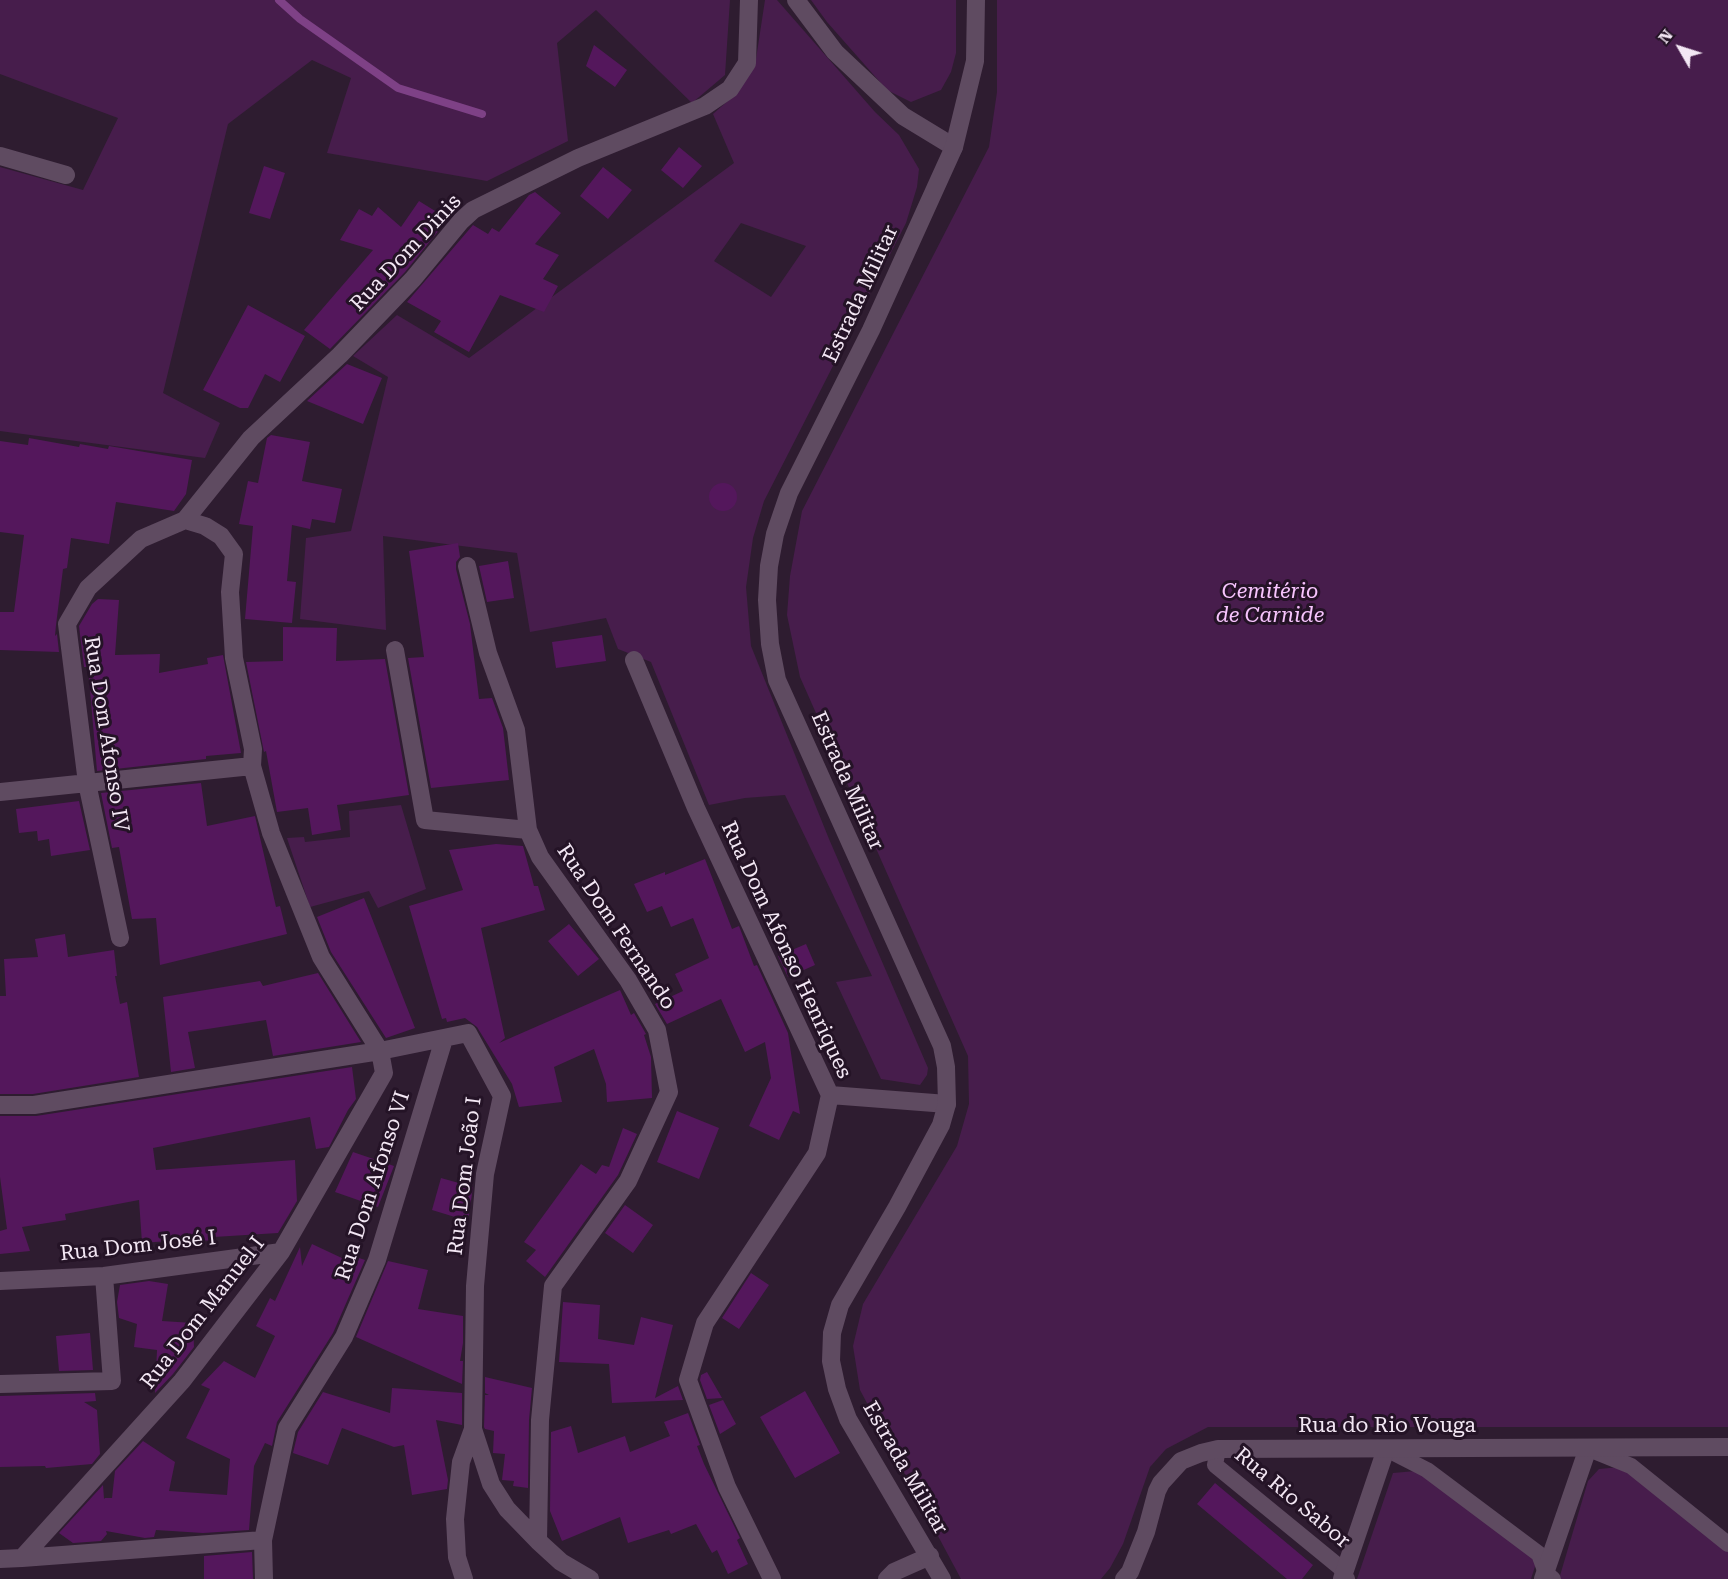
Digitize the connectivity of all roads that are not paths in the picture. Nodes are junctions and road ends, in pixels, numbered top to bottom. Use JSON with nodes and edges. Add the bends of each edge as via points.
{"nodes":[{"id":1,"x":749,"y":0,"type":"edge"},
{"id":2,"x":796,"y":0,"type":"edge"},
{"id":3,"x":976,"y":0,"type":"edge"},
{"id":4,"x":954,"y":147,"type":"junction"},
{"id":5,"x":0,"y":156,"type":"edge"},
{"id":6,"x":66,"y":175,"type":"dead end"},
{"id":7,"x":185,"y":520,"type":"junction"},
{"id":8,"x":467,"y":566,"type":"dead end"},
{"id":9,"x":395,"y":650,"type":"dead end"},
{"id":10,"x":634,"y":660,"type":"dead end"},
{"id":11,"x":252,"y":766,"type":"junction"},
{"id":12,"x":87,"y":783,"type":"junction"},
{"id":13,"x":0,"y":792,"type":"edge"},
{"id":14,"x":528,"y":830,"type":"junction"},
{"id":15,"x":120,"y":938,"type":"dead end"},
{"id":16,"x":444,"y":1039,"type":"junction"},
{"id":17,"x":380,"y":1051,"type":"junction"},
{"id":18,"x":830,"y":1095,"type":"junction"},
{"id":19,"x":947,"y":1104,"type":"junction"},
{"id":20,"x":0,"y":1105,"type":"edge"},
{"id":21,"x":281,"y":1252,"type":"junction"},
{"id":22,"x":104,"y":1276,"type":"junction"},
{"id":23,"x":0,"y":1281,"type":"edge"},
{"id":24,"x":0,"y":1384,"type":"edge"},
{"id":25,"x":473,"y":1429,"type":"junction"},
{"id":26,"x":1728,"y":1446,"type":"edge"},
{"id":27,"x":1587,"y":1448,"type":"junction"},
{"id":28,"x":1218,"y":1449,"type":"junction"},
{"id":29,"x":1386,"y":1449,"type":"junction"},
{"id":30,"x":263,"y":1540,"type":"junction"},
{"id":31,"x":538,"y":1541,"type":"junction"},
{"id":32,"x":1728,"y":1544,"type":"edge"},
{"id":33,"x":930,"y":1556,"type":"junction"},
{"id":34,"x":22,"y":1558,"type":"junction"},
{"id":35,"x":0,"y":1559,"type":"edge"},
{"id":36,"x":1130,"y":1577,"type":"edge"},
{"id":37,"x":1548,"y":1577,"type":"edge"},
{"id":38,"x":1344,"y":1578,"type":"edge"},
{"id":39,"x":264,"y":1579,"type":"edge"},
{"id":40,"x":464,"y":1579,"type":"edge"},
{"id":41,"x":590,"y":1579,"type":"edge"},
{"id":42,"x":772,"y":1579,"type":"edge"},
{"id":43,"x":887,"y":1579,"type":"edge"},
{"id":44,"x":942,"y":1579,"type":"edge"}],
"edges":[{"from":1,"to":7,"type":"street","name":"Rua Dom Dinis","via":[[747,63],[730,89],[705,106],[578,158],[473,210],[348,347],[251,438]]},
{"from":2,"to":4,"type":"street","via":[[835,52],[903,117]]},
{"from":3,"to":4,"type":"street","name":"Estrada Militar","via":[[975,61]]},
{"from":4,"to":19,"type":"street","name":"Estrada Militar","via":[[871,330],[789,493],[775,534],[767,600],[777,680],[942,1046]]},
{"from":5,"to":6,"type":"street"},
{"from":7,"to":11,"type":"street","via":[[220,536],[234,554],[230,592],[234,658],[253,749]]},
{"from":7,"to":12,"type":"street","name":"Rua Dom Afonso IV","via":[[141,538],[88,588],[67,624]]},
{"from":8,"to":14,"type":"street","name":"Rua Dom Fernando","via":[[488,653],[516,730]]},
{"from":9,"to":14,"type":"street","via":[[424,820]]},
{"from":10,"to":18,"type":"street","name":"Rua Dom Afonso Henriques","via":[[696,808]]},
{"from":11,"to":12,"type":"street"},
{"from":11,"to":17,"type":"street","via":[[271,833],[321,957]]},
{"from":12,"to":13,"type":"street"},
{"from":12,"to":15,"type":"street","name":"Rua Dom Afonso IV"},
{"from":14,"to":31,"type":"street","name":"Rua Dom Fernando","via":[[540,857],[628,980],[657,1030],[669,1092],[628,1181],[553,1286],[540,1420]]},
{"from":16,"to":17,"type":"street","name":"Rua Dom João I"},
{"from":16,"to":25,"type":"street","name":"Rua Dom João I","via":[[468,1033],[502,1096],[485,1174],[475,1286]]},
{"from":16,"to":30,"type":"street","name":"Rua Dom Afonso VI","via":[[377,1260],[344,1337],[287,1428]]},
{"from":17,"to":20,"type":"street","name":"Rua Dom João I","via":[[34,1105]]},
{"from":17,"to":21,"type":"street","name":"Rua Dom Manuel I","via":[[384,1073]]},
{"from":18,"to":19,"type":"street"},
{"from":18,"to":42,"type":"street","name":"Rua Dom Afonso Henriques","via":[[817,1153],[705,1323],[688,1380],[727,1487]]},
{"from":19,"to":33,"type":"street","name":"Estrada Militar","via":[[941,1125],[903,1197],[840,1305],[832,1333],[831,1361],[848,1419]]},
{"from":21,"to":22,"type":"street","name":"Rua Dom José I"},
{"from":21,"to":34,"type":"street","name":"Rua Dom Manuel I","via":[[182,1381]]},
{"from":22,"to":23,"type":"street","name":"Rua Dom José I"},
{"from":22,"to":24,"type":"street","via":[[112,1381]]},
{"from":25,"to":31,"type":"street","name":"Rua Dom João I","via":[[491,1484],[507,1509]]},
{"from":25,"to":40,"type":"street","via":[[461,1462],[455,1519],[457,1557]]},
{"from":26,"to":27,"type":"street","name":"Rua do Rio Vouga"},
{"from":27,"to":29,"type":"street","name":"Rua do Rio Vouga"},
{"from":27,"to":32,"type":"street","via":[[1631,1466]]},
{"from":27,"to":37,"type":"street"},
{"from":28,"to":29,"type":"street","name":"Rua do Rio Vouga"},
{"from":28,"to":36,"type":"street","name":"Rua do Rio Vouga","via":[[1181,1461],[1161,1483]]},
{"from":28,"to":38,"type":"street","name":"Rua Rio Sabor","via":[[1215,1466],[1342,1569]]},
{"from":29,"to":37,"type":"street","via":[[1427,1470],[1539,1554]]},
{"from":29,"to":38,"type":"street"},
{"from":30,"to":34,"type":"street"},
{"from":30,"to":39,"type":"street","name":"Rua Dom Afonso VI"},
{"from":31,"to":41,"type":"street","name":"Rua Dom João I","via":[[561,1562]]},
{"from":33,"to":43,"type":"street","name":"Estrada Militar"},
{"from":33,"to":44,"type":"street","name":"Estrada Militar"},
{"from":34,"to":35,"type":"street"}]}
